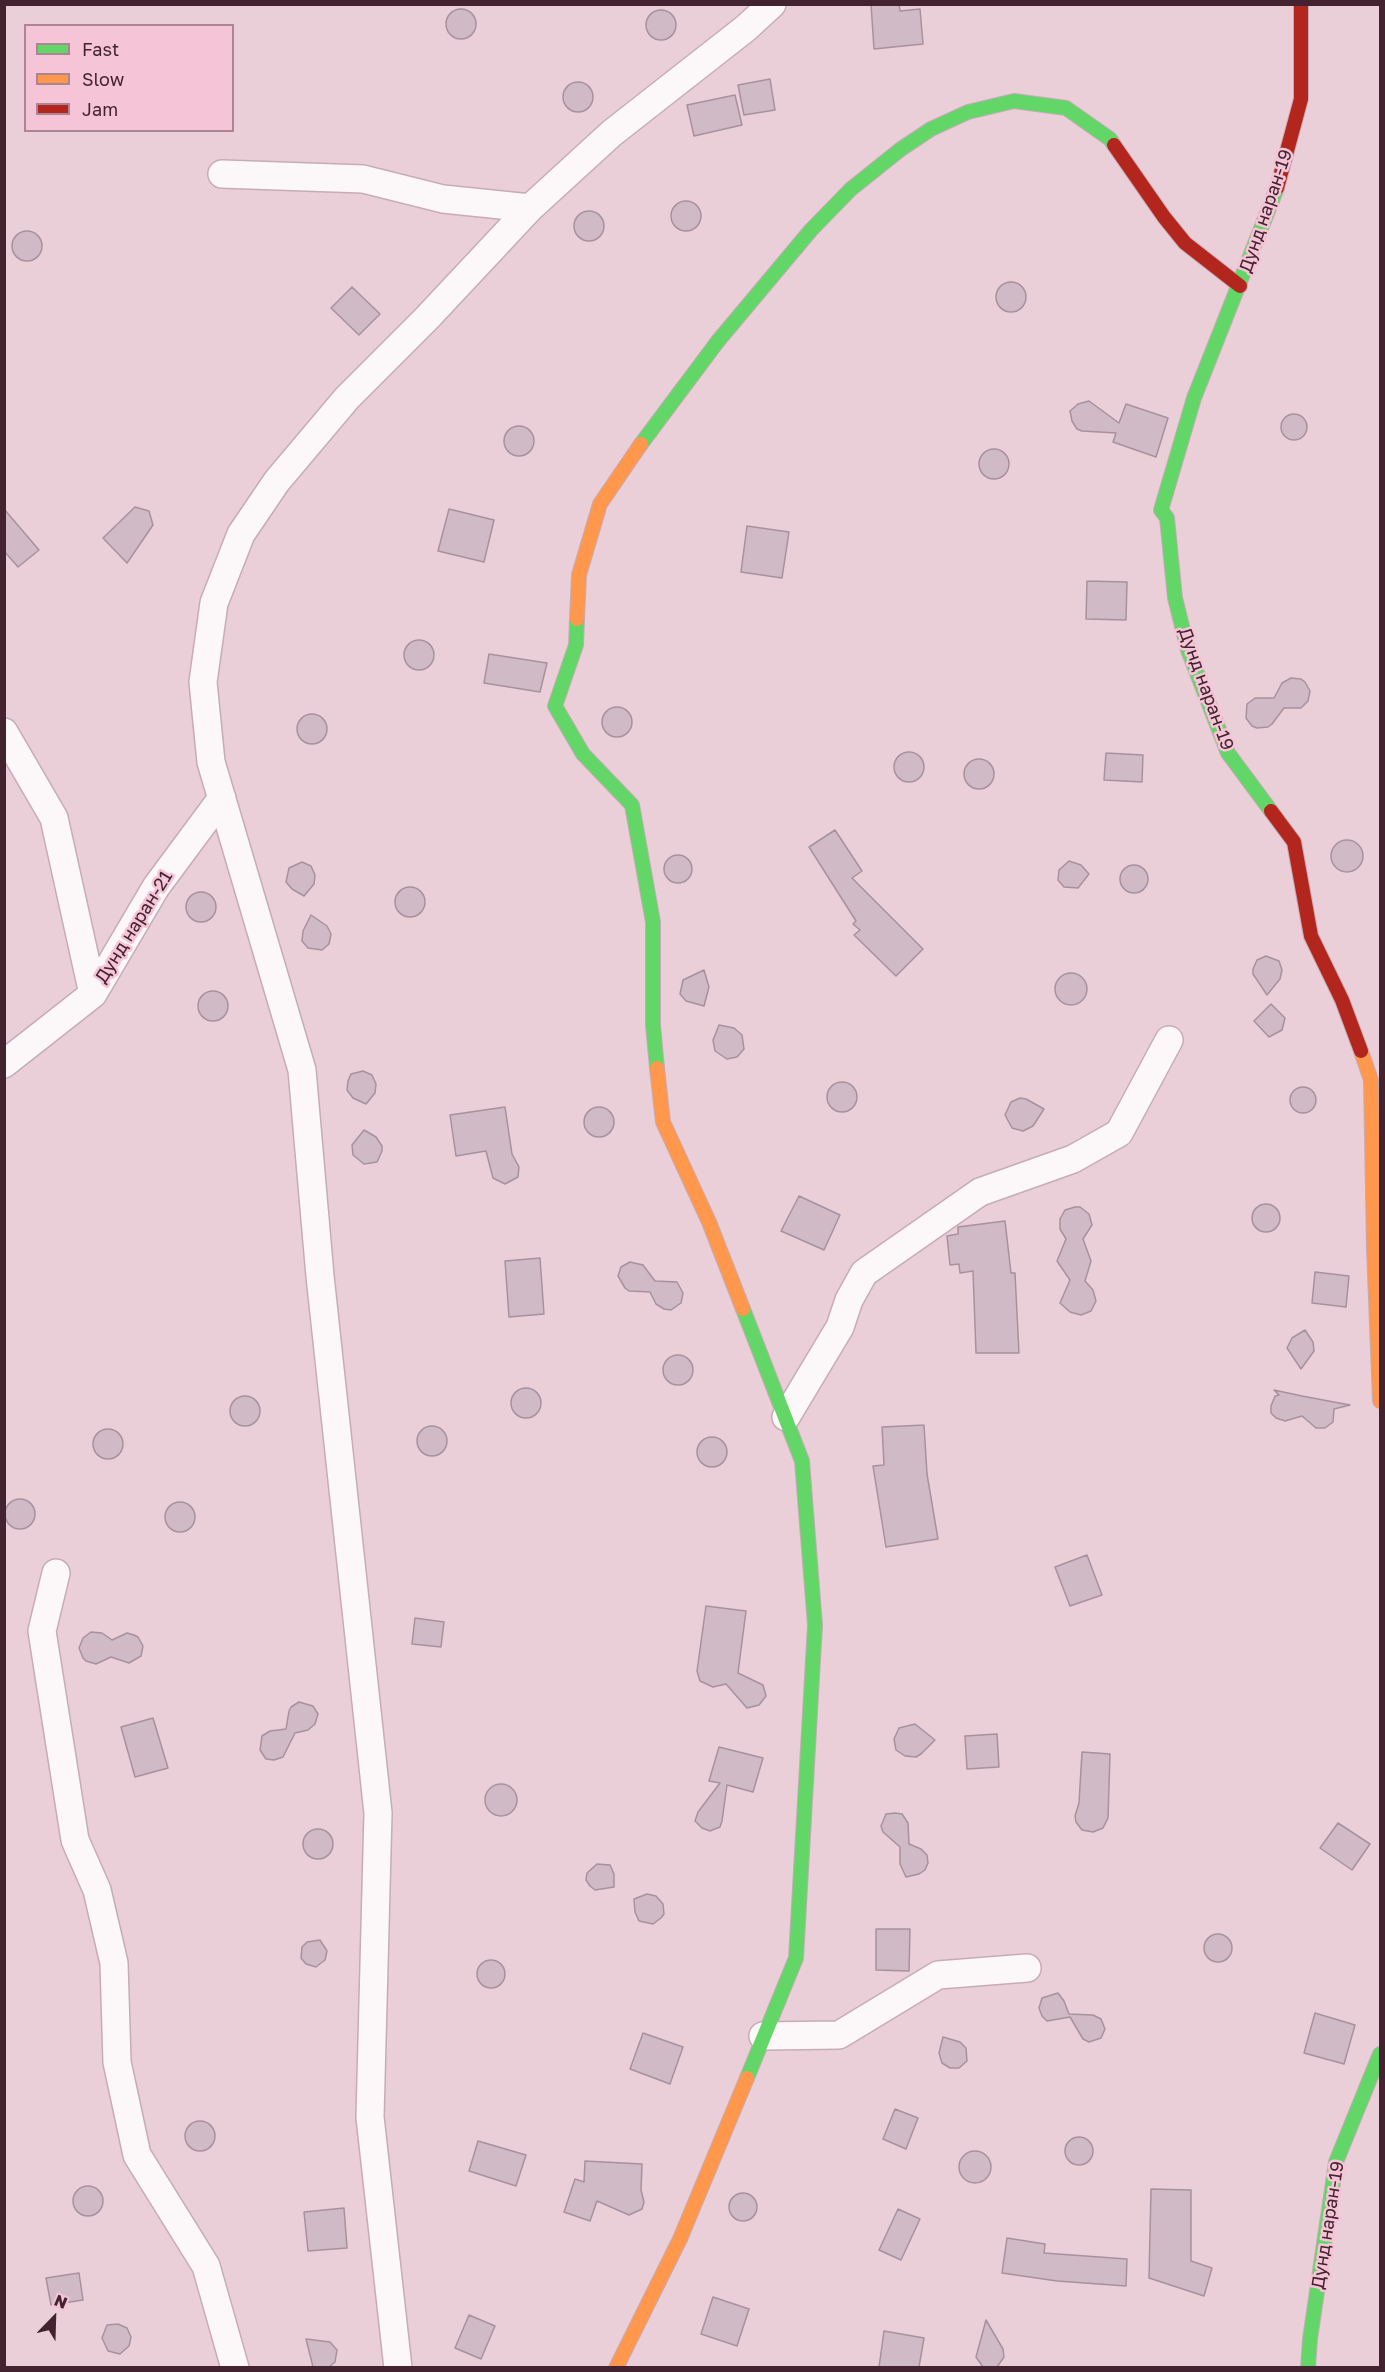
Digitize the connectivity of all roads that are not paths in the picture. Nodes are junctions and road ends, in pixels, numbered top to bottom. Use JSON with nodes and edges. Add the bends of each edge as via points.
{"nodes":[{"id":1,"x":772,"y":4,"type":"edge"},
{"id":2,"x":1301,"y":4,"type":"edge"},
{"id":3,"x":222,"y":174,"type":"dead end"},
{"id":4,"x":530,"y":208,"type":"junction"},
{"id":5,"x":1240,"y":286,"type":"junction"},
{"id":6,"x":4,"y":732,"type":"edge"},
{"id":7,"x":222,"y":798,"type":"junction"},
{"id":8,"x":93,"y":994,"type":"junction"},
{"id":9,"x":1169,"y":1040,"type":"dead end"},
{"id":10,"x":4,"y":1064,"type":"edge"},
{"id":11,"x":1380,"y":1401,"type":"edge"},
{"id":12,"x":786,"y":1416,"type":"junction"},
{"id":13,"x":56,"y":1573,"type":"dead end"},
{"id":14,"x":1028,"y":1968,"type":"dead end"},
{"id":15,"x":763,"y":2036,"type":"junction"},
{"id":16,"x":1380,"y":2054,"type":"edge"},
{"id":17,"x":235,"y":2367,"type":"edge"},
{"id":18,"x":398,"y":2367,"type":"edge"},
{"id":19,"x":616,"y":2367,"type":"edge"},
{"id":20,"x":1308,"y":2367,"type":"edge"}],
"edges":[{"from":1,"to":4,"type":"street","via":[[612,133]]},
{"from":2,"to":5,"type":"street","name":"Дунд наран-19","via":[[1301,99],[1273,201]]},
{"from":3,"to":4,"type":"street","via":[[363,179],[443,199]]},
{"from":4,"to":7,"type":"street","via":[[347,398],[277,481],[241,534],[214,603],[203,682],[211,762]]},
{"from":5,"to":11,"type":"street","name":"Дунд наран-19","via":[[1194,398],[1161,510],[1167,518],[1176,598],[1188,650],[1228,753],[1294,842],[1311,936],[1342,1000],[1371,1080]]},
{"from":5,"to":12,"type":"street","via":[[1185,243],[1110,139],[1066,108],[1014,101],[968,112],[931,129],[901,149],[851,189],[811,230],[659,417],[600,504],[579,576],[576,645],[555,706],[583,754],[632,805],[653,922],[653,1025],[663,1122],[709,1222]]},
{"from":6,"to":8,"type":"street","via":[[54,818]]},
{"from":7,"to":8,"type":"street","name":"Дунд наран-21","via":[[156,887]]},
{"from":7,"to":18,"type":"street","via":[[302,1071],[321,1288],[378,1813],[370,2117]]},
{"from":8,"to":10,"type":"street","name":"Дунд наран-21"},
{"from":9,"to":12,"type":"street","via":[[1119,1133],[1073,1159],[980,1192],[864,1273],[840,1327]]},
{"from":12,"to":15,"type":"street","via":[[802,1461],[815,1625],[796,1958]]},
{"from":13,"to":17,"type":"street","via":[[42,1631],[75,1840],[97,1890],[114,1964],[117,2062],[137,2155],[206,2266]]},
{"from":14,"to":15,"type":"street","via":[[938,1975],[839,2035]]},
{"from":15,"to":19,"type":"street","via":[[680,2239]]},
{"from":16,"to":20,"type":"street","name":"Дунд наран-19","via":[[1336,2162]]}]}
